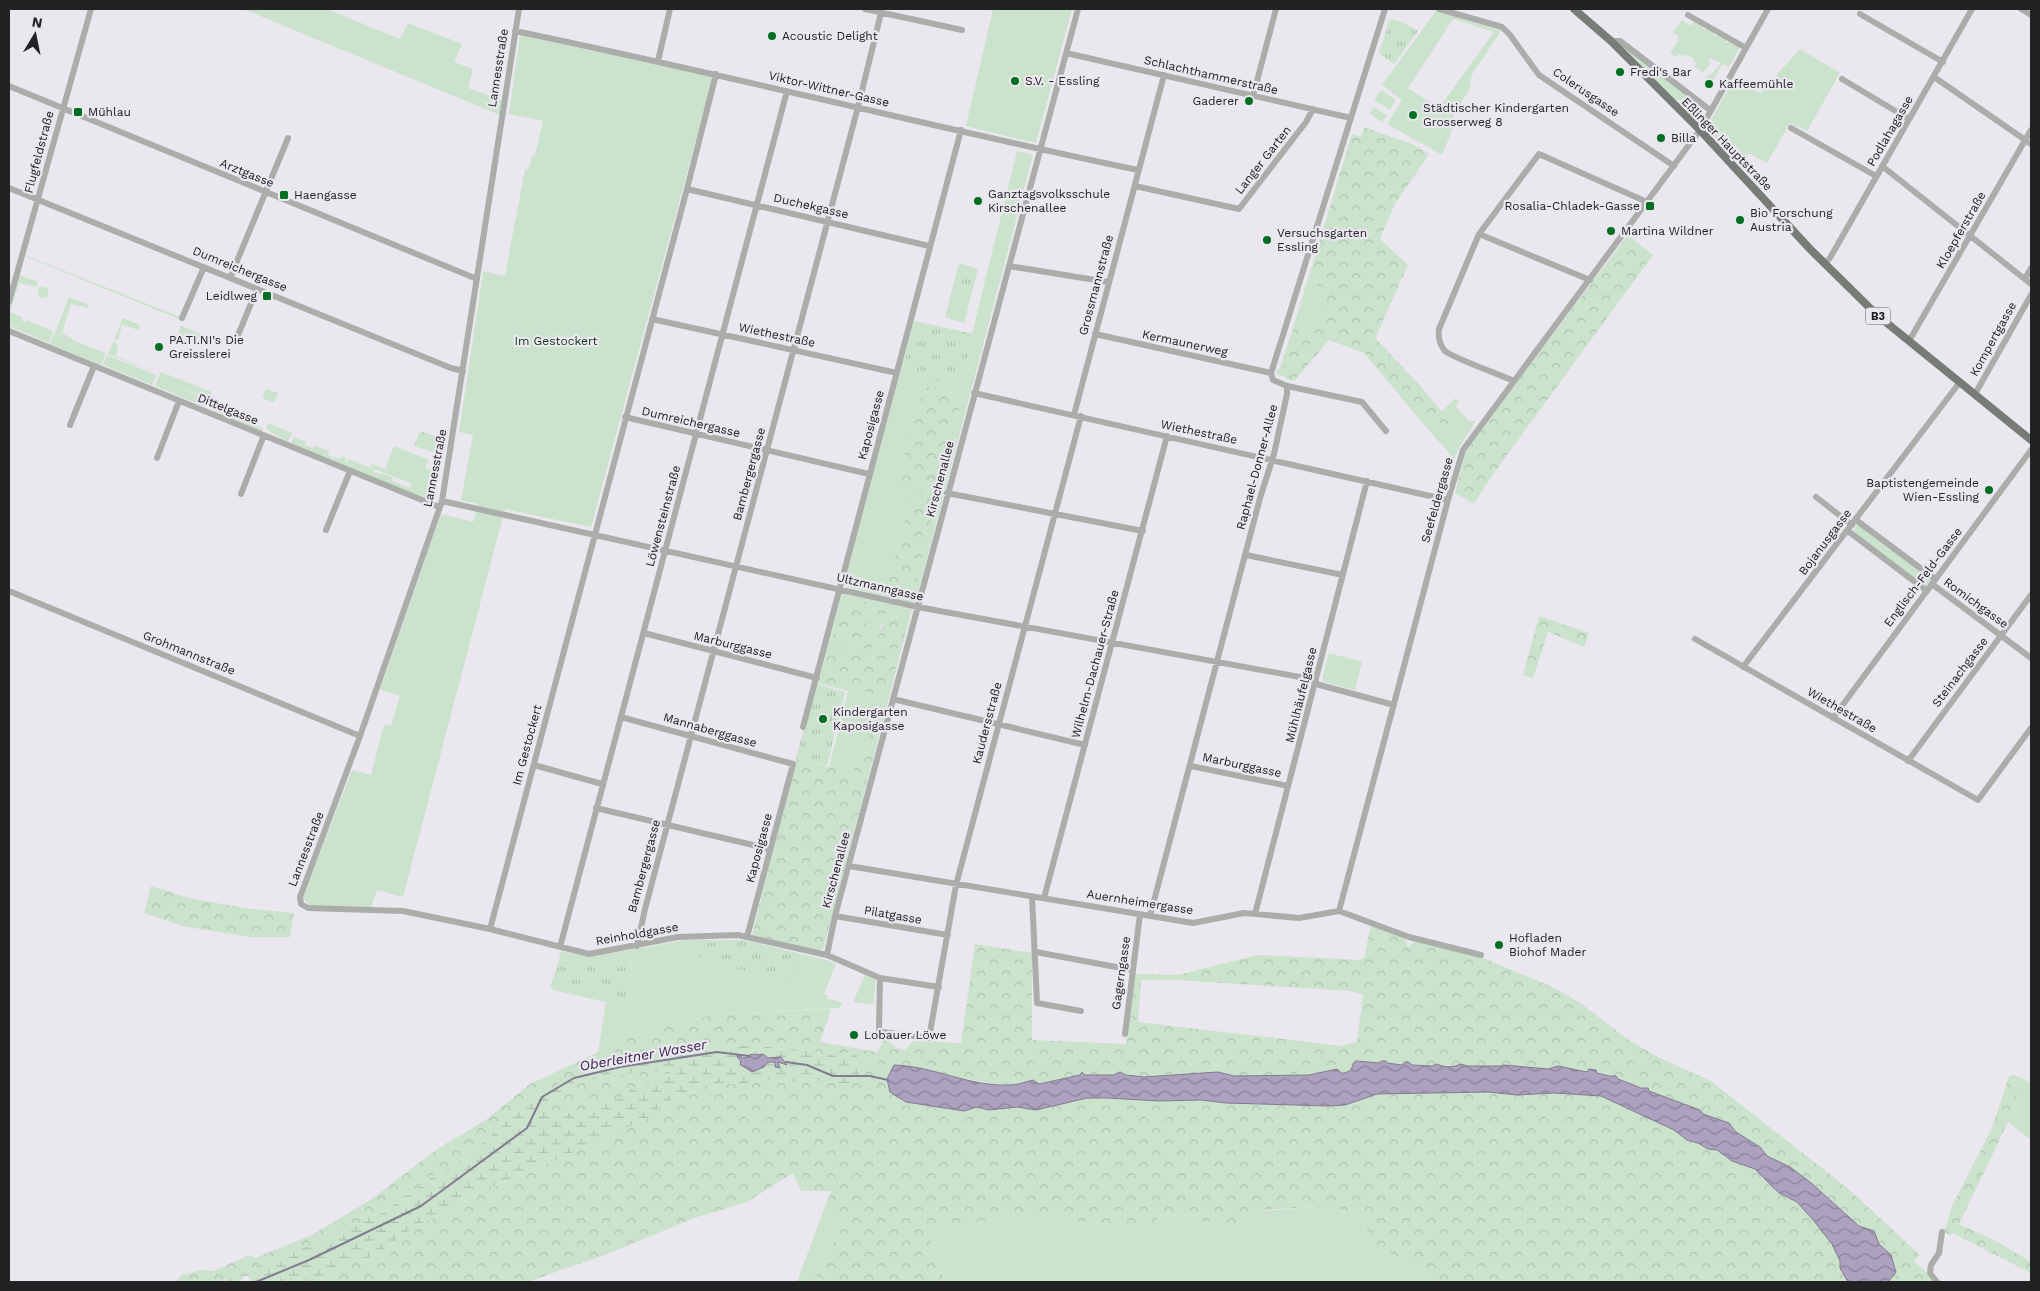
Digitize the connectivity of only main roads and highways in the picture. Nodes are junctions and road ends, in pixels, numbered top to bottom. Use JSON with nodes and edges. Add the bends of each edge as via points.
{"nodes":[{"id":1,"x":1574,"y":9,"type":"edge"},
{"id":2,"x":2031,"y":440,"type":"edge"}],
"edges":[{"from":1,"to":2,"type":"main road","name":"Eßlinger Hauptstraße","number":"B3","via":[[1611,41],[1700,130],[1885,322]]}]}
